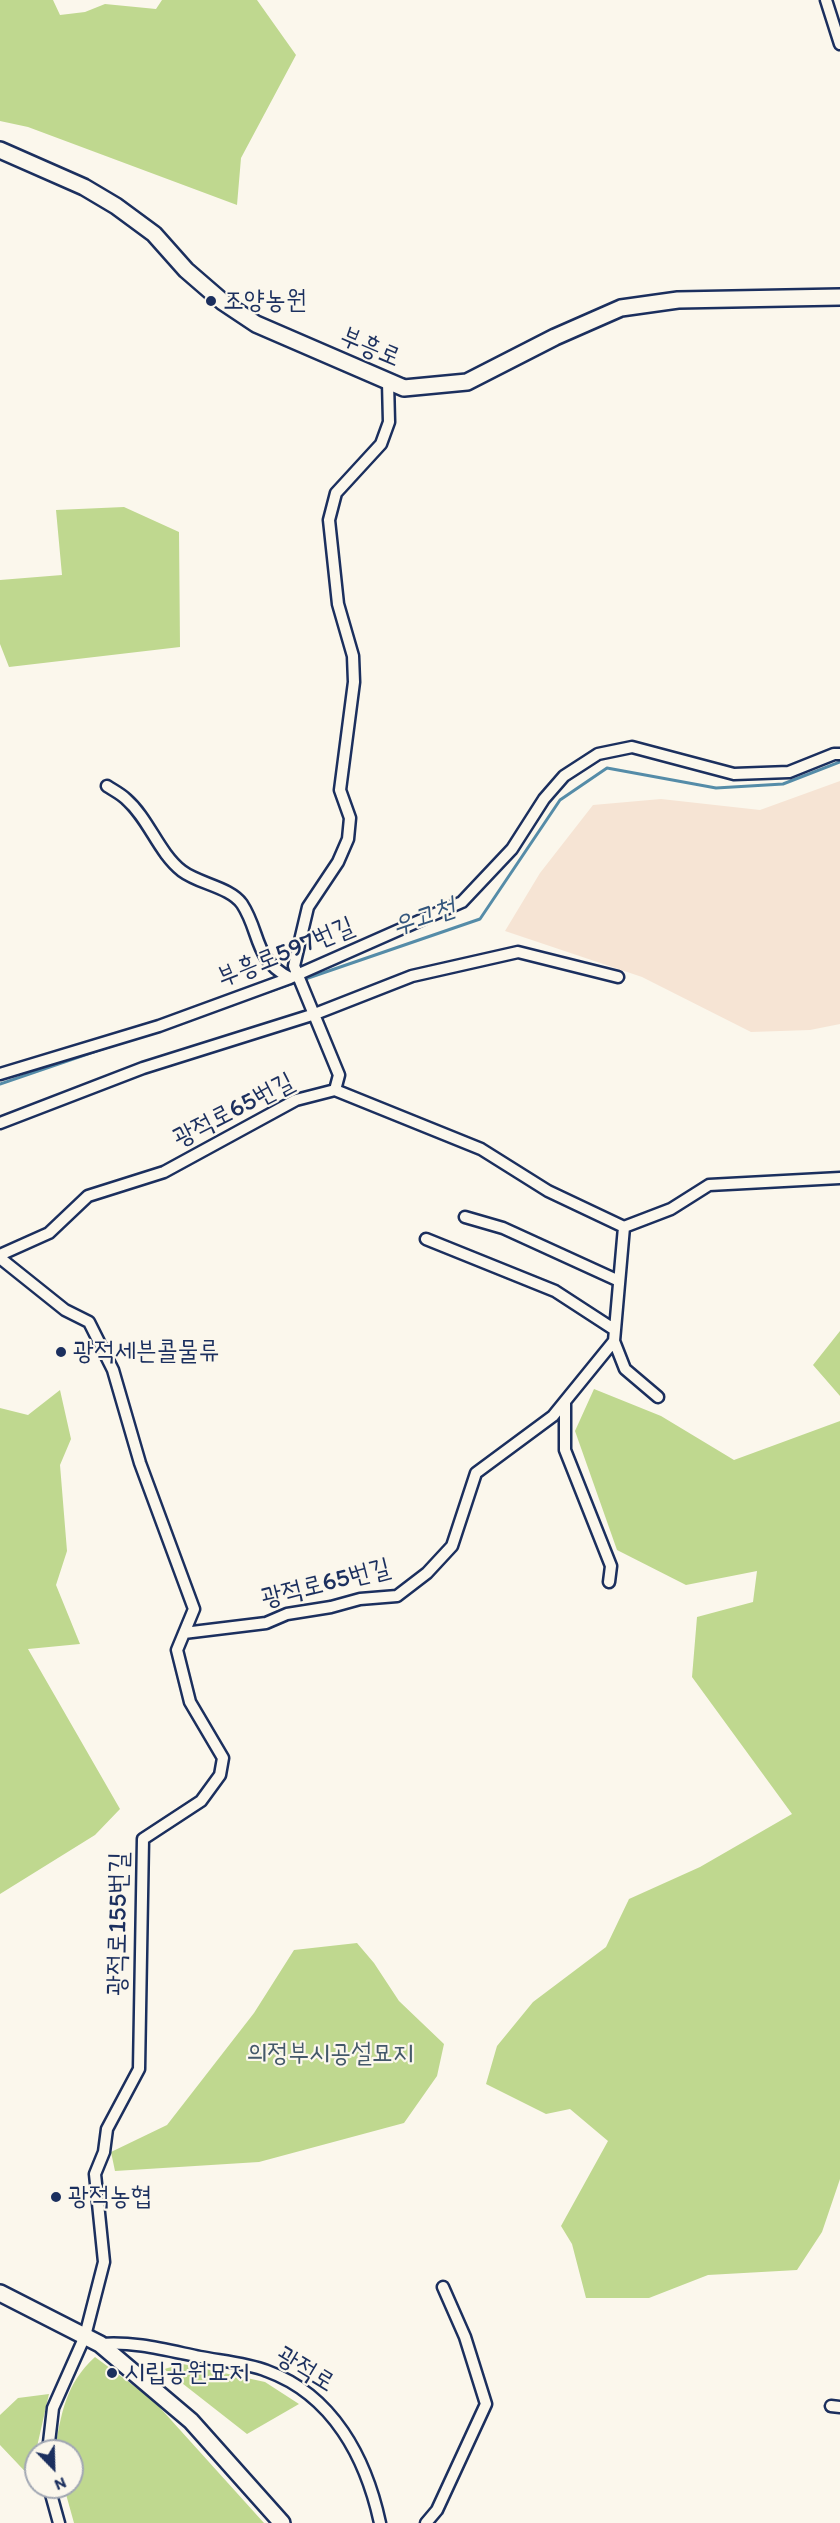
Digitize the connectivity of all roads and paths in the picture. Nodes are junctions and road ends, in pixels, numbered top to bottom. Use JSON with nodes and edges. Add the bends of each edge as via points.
{"nodes":[{"id":1,"x":826,"y":0,"type":"edge"},
{"id":2,"x":840,"y":44,"type":"edge"},
{"id":3,"x":0,"y":150,"type":"edge"},
{"id":4,"x":840,"y":297,"type":"edge"},
{"id":5,"x":388,"y":382,"type":"junction"},
{"id":6,"x":840,"y":754,"type":"edge"},
{"id":7,"x":107,"y":786,"type":"dead end"},
{"id":8,"x":618,"y":977,"type":"dead end"},
{"id":9,"x":296,"y":978,"type":"junction"},
{"id":10,"x":314,"y":1012,"type":"junction"},
{"id":11,"x":0,"y":1074,"type":"edge"},
{"id":12,"x":335,"y":1090,"type":"junction"},
{"id":13,"x":0,"y":1123,"type":"edge"},
{"id":14,"x":840,"y":1178,"type":"edge"},
{"id":15,"x":465,"y":1217,"type":"dead end"},
{"id":16,"x":624,"y":1227,"type":"junction"},
{"id":17,"x":426,"y":1239,"type":"dead end"},
{"id":18,"x":0,"y":1256,"type":"edge"},
{"id":19,"x":619,"y":1281,"type":"junction"},
{"id":20,"x":614,"y":1335,"type":"junction"},
{"id":21,"x":658,"y":1396,"type":"dead end"},
{"id":22,"x":565,"y":1401,"type":"junction"},
{"id":23,"x":609,"y":1582,"type":"dead end"},
{"id":24,"x":184,"y":1633,"type":"junction"},
{"id":25,"x":443,"y":2287,"type":"dead end"},
{"id":26,"x":0,"y":2293,"type":"edge"},
{"id":27,"x":85,"y":2336,"type":"junction"},
{"id":28,"x":100,"y":2344,"type":"junction"},
{"id":29,"x":49,"y":2439,"type":"edge"},
{"id":30,"x":52,"y":2499,"type":"edge"},
{"id":31,"x":59,"y":2523,"type":"edge"},
{"id":32,"x":282,"y":2523,"type":"edge"},
{"id":33,"x":380,"y":2523,"type":"edge"},
{"id":34,"x":426,"y":2523,"type":"edge"}],
"edges":[{"from":1,"to":2,"type":"street"},
{"from":3,"to":5,"type":"main road","name":"부흥로","via":[[84,187],[116,206],[154,234],[186,270],[223,302],[256,324]]},
{"from":4,"to":5,"type":"main road","name":"부흥로","via":[[678,300],[621,308],[466,382],[404,388]]},
{"from":5,"to":9,"type":"street","via":[[389,422],[381,444],[336,493],[330,519],[338,604],[353,656],[352,705],[340,790],[350,818],[348,839],[338,862],[308,907],[294,966]]},
{"from":6,"to":9,"type":"street","name":"부흥로597번길","via":[[789,772],[734,774],[632,747],[598,754],[564,776],[512,849],[462,902]]},
{"from":7,"to":9,"type":"street","via":[[127,799],[182,871],[242,904],[265,958],[276,971]]},
{"from":8,"to":10,"type":"street","via":[[518,952],[412,976]]},
{"from":9,"to":10,"type":"street"},
{"from":9,"to":11,"type":"street","name":"부흥로597번길","via":[[159,1026]]},
{"from":10,"to":12,"type":"street","via":[[339,1075]]},
{"from":10,"to":13,"type":"street","via":[[143,1068]]},
{"from":12,"to":16,"type":"street","name":"광적로65번길","via":[[481,1149],[548,1191]]},
{"from":12,"to":18,"type":"street","name":"광적로65번길","via":[[296,1100],[164,1172],[88,1196],[49,1233]]},
{"from":14,"to":16,"type":"street","via":[[709,1185],[670,1209]]},
{"from":15,"to":19,"type":"street","via":[[503,1228]]},
{"from":16,"to":19,"type":"street"},
{"from":17,"to":20,"type":"street","via":[[555,1291]]},
{"from":18,"to":24,"type":"street","name":"광적로155번길","via":[[65,1310],[89,1322],[113,1370],[140,1463],[194,1610]]},
{"from":19,"to":20,"type":"street"},
{"from":20,"to":21,"type":"street","via":[[625,1369]]},
{"from":20,"to":22,"type":"street","name":"광적로65번길"},
{"from":22,"to":23,"type":"street","via":[[566,1450],[610,1566]]},
{"from":22,"to":24,"type":"street","name":"광적로65번길","via":[[553,1416],[476,1473],[452,1546],[427,1573],[397,1596],[360,1599],[287,1614],[266,1623]]},
{"from":24,"to":27,"type":"street","name":"광적로155번길","via":[[177,1650],[190,1702],[223,1758],[220,1775],[201,1801],[143,1839],[139,2069],[106,2129],[104,2152],[95,2174],[104,2262]]},
{"from":25,"to":34,"type":"street","via":[[465,2337],[486,2404],[437,2510]]},
{"from":26,"to":27,"type":"main road"},
{"from":27,"to":28,"type":"main road"},
{"from":27,"to":29,"type":"street","via":[[53,2408]]},
{"from":28,"to":32,"type":"main road","via":[[191,2421]]},
{"from":28,"to":33,"type":"street","name":"광적로","via":[[126,2342],[267,2371],[309,2394],[338,2422],[352,2446]]},
{"from":30,"to":31,"type":"street"}]}
